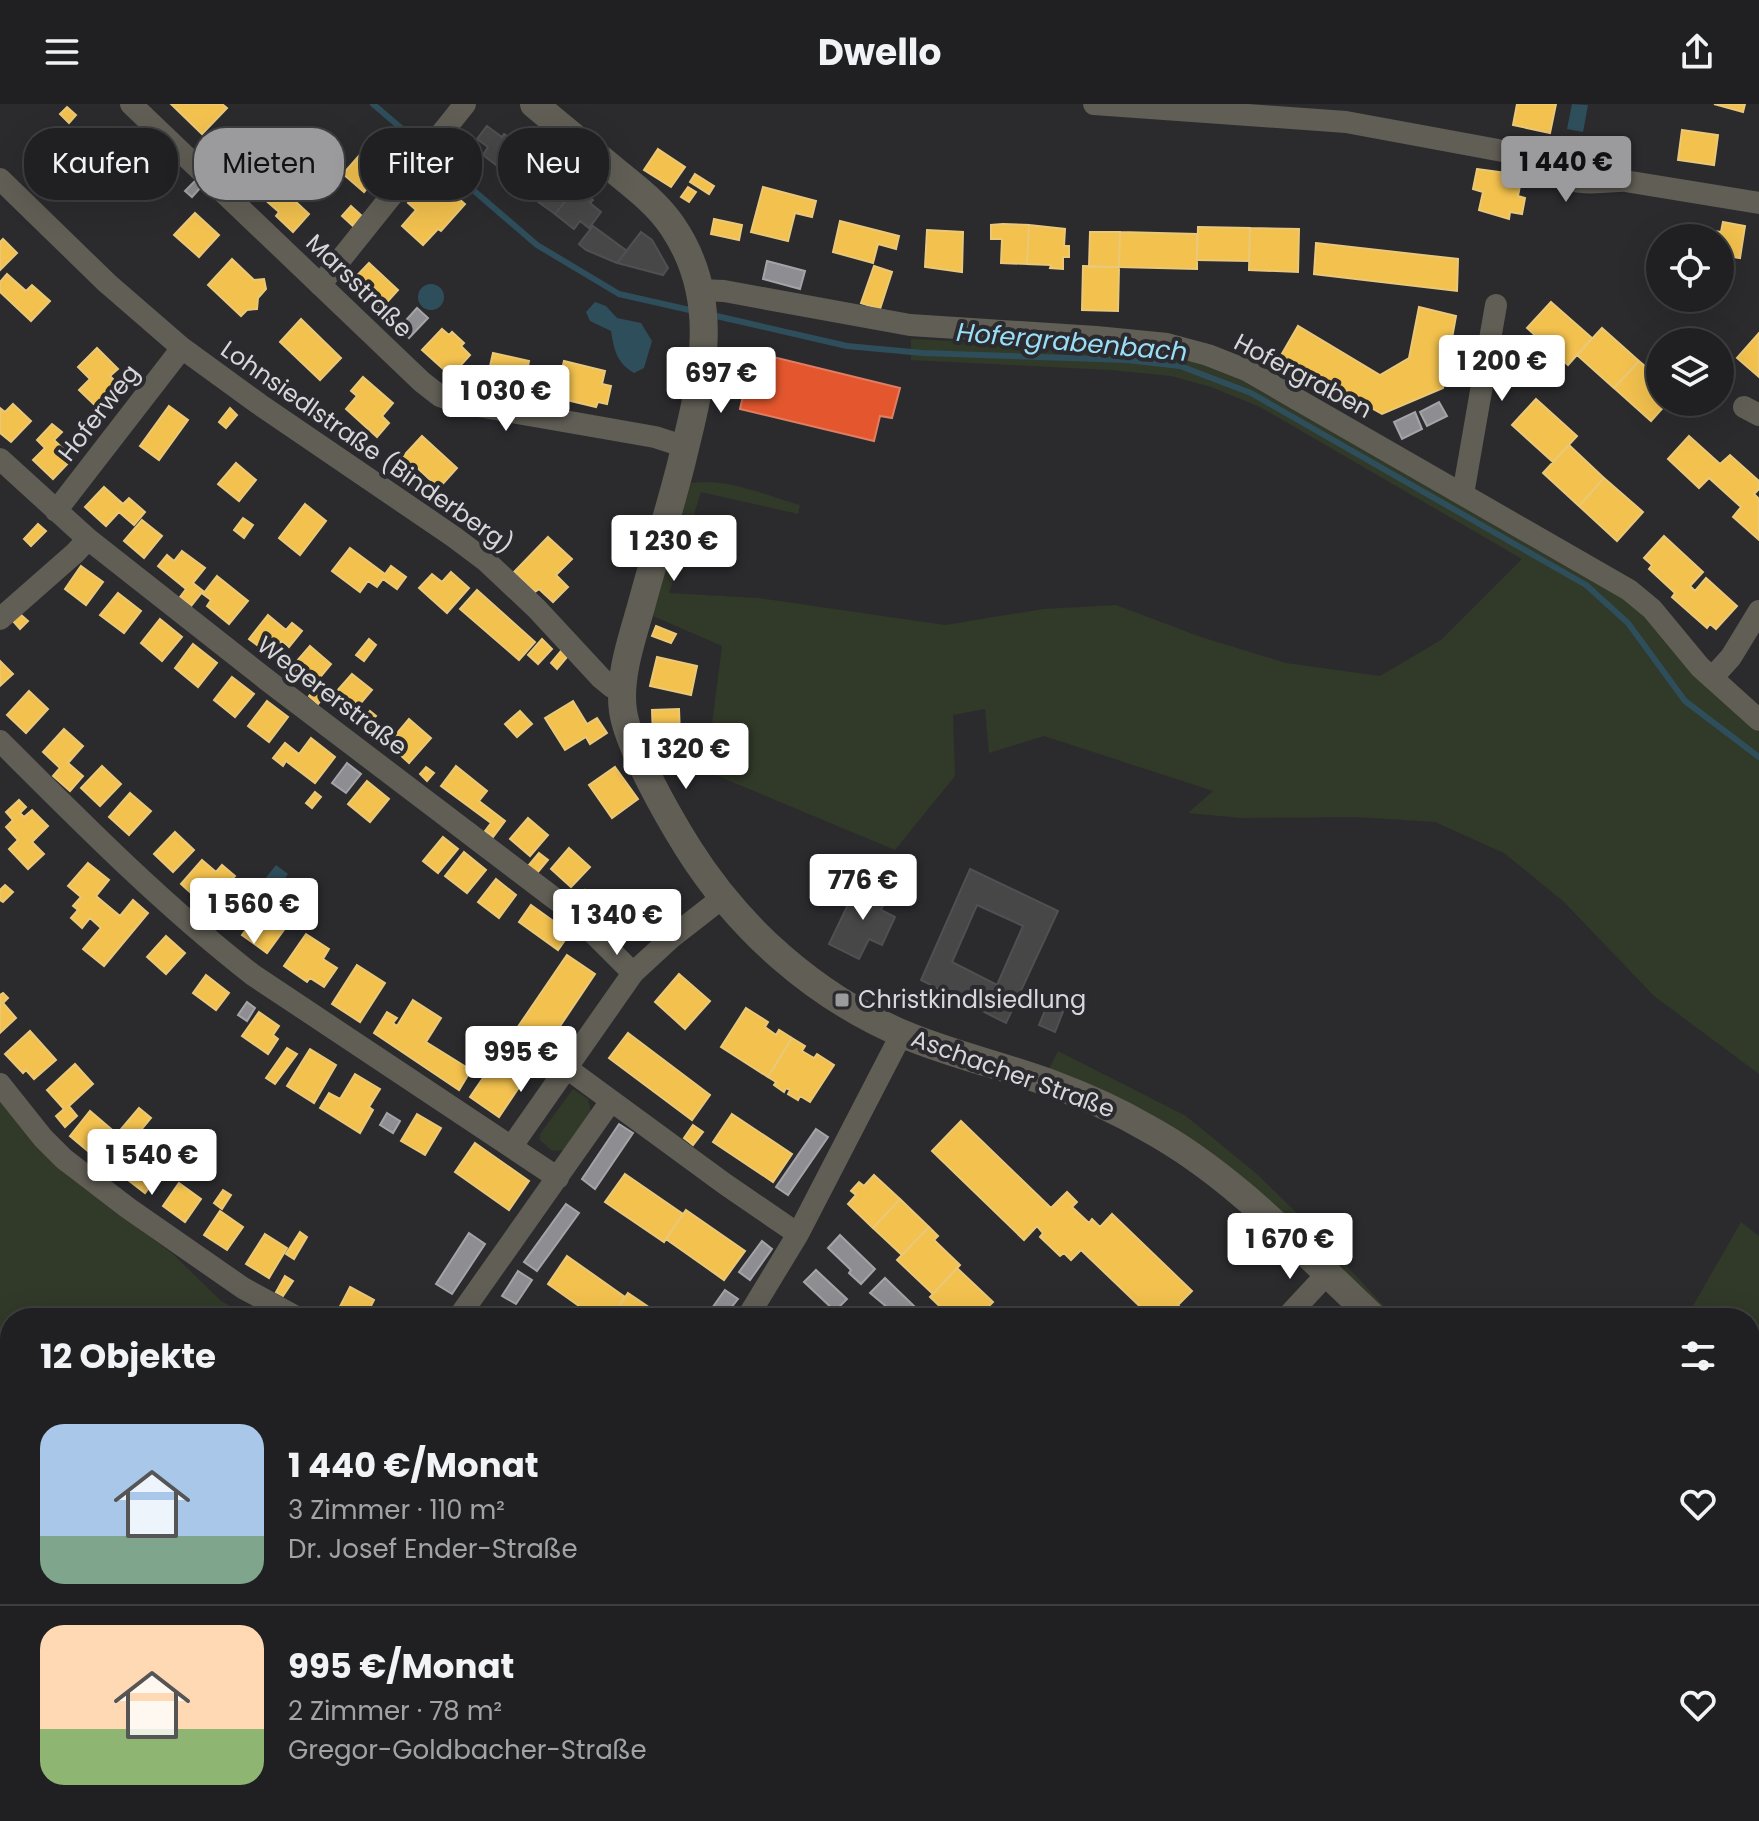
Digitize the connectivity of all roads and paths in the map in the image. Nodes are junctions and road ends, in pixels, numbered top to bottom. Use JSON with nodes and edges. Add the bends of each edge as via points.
{"nodes":[{"id":1,"x":131,"y":104,"type":"edge"},
{"id":2,"x":465,"y":104,"type":"edge"},
{"id":3,"x":534,"y":104,"type":"edge"},
{"id":4,"x":1094,"y":104,"type":"edge"},
{"id":5,"x":0,"y":179,"type":"edge"},
{"id":6,"x":1759,"y":203,"type":"edge"},
{"id":7,"x":320,"y":285,"type":"junction"},
{"id":8,"x":700,"y":290,"type":"junction"},
{"id":9,"x":1496,"y":305,"type":"dead end"},
{"id":10,"x":182,"y":348,"type":"junction"},
{"id":11,"x":686,"y":447,"type":"junction"},
{"id":12,"x":0,"y":459,"type":"edge"},
{"id":13,"x":1463,"y":494,"type":"junction"},
{"id":14,"x":56,"y":511,"type":"junction"},
{"id":15,"x":88,"y":539,"type":"junction"},
{"id":16,"x":1759,"y":611,"type":"edge"},
{"id":17,"x":0,"y":619,"type":"edge"},
{"id":18,"x":1712,"y":678,"type":"junction"},
{"id":19,"x":622,"y":690,"type":"junction"},
{"id":20,"x":1759,"y":720,"type":"edge"},
{"id":21,"x":0,"y":741,"type":"edge"},
{"id":22,"x":722,"y":898,"type":"junction"},
{"id":23,"x":633,"y":973,"type":"junction"},
{"id":24,"x":902,"y":1033,"type":"junction"},
{"id":25,"x":568,"y":1069,"type":"junction"},
{"id":26,"x":0,"y":1084,"type":"edge"},
{"id":27,"x":611,"y":1101,"type":"junction"},
{"id":28,"x":512,"y":1146,"type":"junction"},
{"id":29,"x":558,"y":1178,"type":"junction"},
{"id":30,"x":798,"y":1234,"type":"junction"},
{"id":31,"x":1327,"y":1274,"type":"junction"},
{"id":32,"x":280,"y":1308,"type":"edge"},
{"id":33,"x":465,"y":1308,"type":"edge"},
{"id":34,"x":753,"y":1308,"type":"edge"},
{"id":35,"x":1295,"y":1308,"type":"edge"},
{"id":36,"x":1363,"y":1308,"type":"edge"}],
"edges":[{"from":1,"to":7,"type":"street","name":"Marsstraße"},
{"from":2,"to":7,"type":"street"},
{"from":3,"to":8,"type":"street","via":[[660,209],[685,245]]},
{"from":4,"to":6,"type":"street","via":[[1346,122],[1530,156],[1561,179],[1581,184],[1625,181]]},
{"from":5,"to":10,"type":"street","name":"Lohnsiedlstraße (Binderberg)"},
{"from":7,"to":11,"type":"street","name":"Marsstraße","via":[[440,396]]},
{"from":8,"to":11,"type":"street","via":[[700,389]]},
{"from":8,"to":13,"type":"street","name":"Hofergraben","via":[[910,325],[1167,344],[1246,370]]},
{"from":9,"to":13,"type":"street"},
{"from":10,"to":14,"type":"street","name":"Hoferweg"},
{"from":10,"to":19,"type":"street","name":"Lohnsiedlstraße (Binderberg)","via":[[486,561],[601,678]]},
{"from":11,"to":19,"type":"street"},
{"from":12,"to":14,"type":"street","name":"Wegererstraße"},
{"from":13,"to":18,"type":"street","name":"Hofergraben","via":[[1629,590]]},
{"from":14,"to":15,"type":"street","name":"Wegererstraße"},
{"from":15,"to":17,"type":"street"},
{"from":15,"to":23,"type":"street","name":"Wegererstraße","via":[[571,911]]},
{"from":16,"to":18,"type":"street"},
{"from":18,"to":20,"type":"street","name":"Hofergraben"},
{"from":19,"to":22,"type":"street","name":"Aschacher Straße","via":[[628,728],[656,790]]},
{"from":21,"to":28,"type":"street","via":[[219,948],[320,1022]]},
{"from":22,"to":23,"type":"street"},
{"from":22,"to":24,"type":"street","name":"Aschacher Straße","via":[[792,967]]},
{"from":23,"to":25,"type":"street"},
{"from":24,"to":30,"type":"street"},
{"from":24,"to":31,"type":"street","name":"Aschacher Straße","via":[[1054,1085],[1153,1131],[1216,1174]]},
{"from":25,"to":27,"type":"street"},
{"from":25,"to":28,"type":"street"},
{"from":26,"to":32,"type":"street","via":[[64,1159],[243,1288]]},
{"from":27,"to":29,"type":"street"},
{"from":27,"to":30,"type":"street"},
{"from":28,"to":29,"type":"street"},
{"from":29,"to":33,"type":"street"},
{"from":30,"to":34,"type":"street"},
{"from":31,"to":35,"type":"street"},
{"from":31,"to":36,"type":"street","name":"Aschacher Straße"}]}
